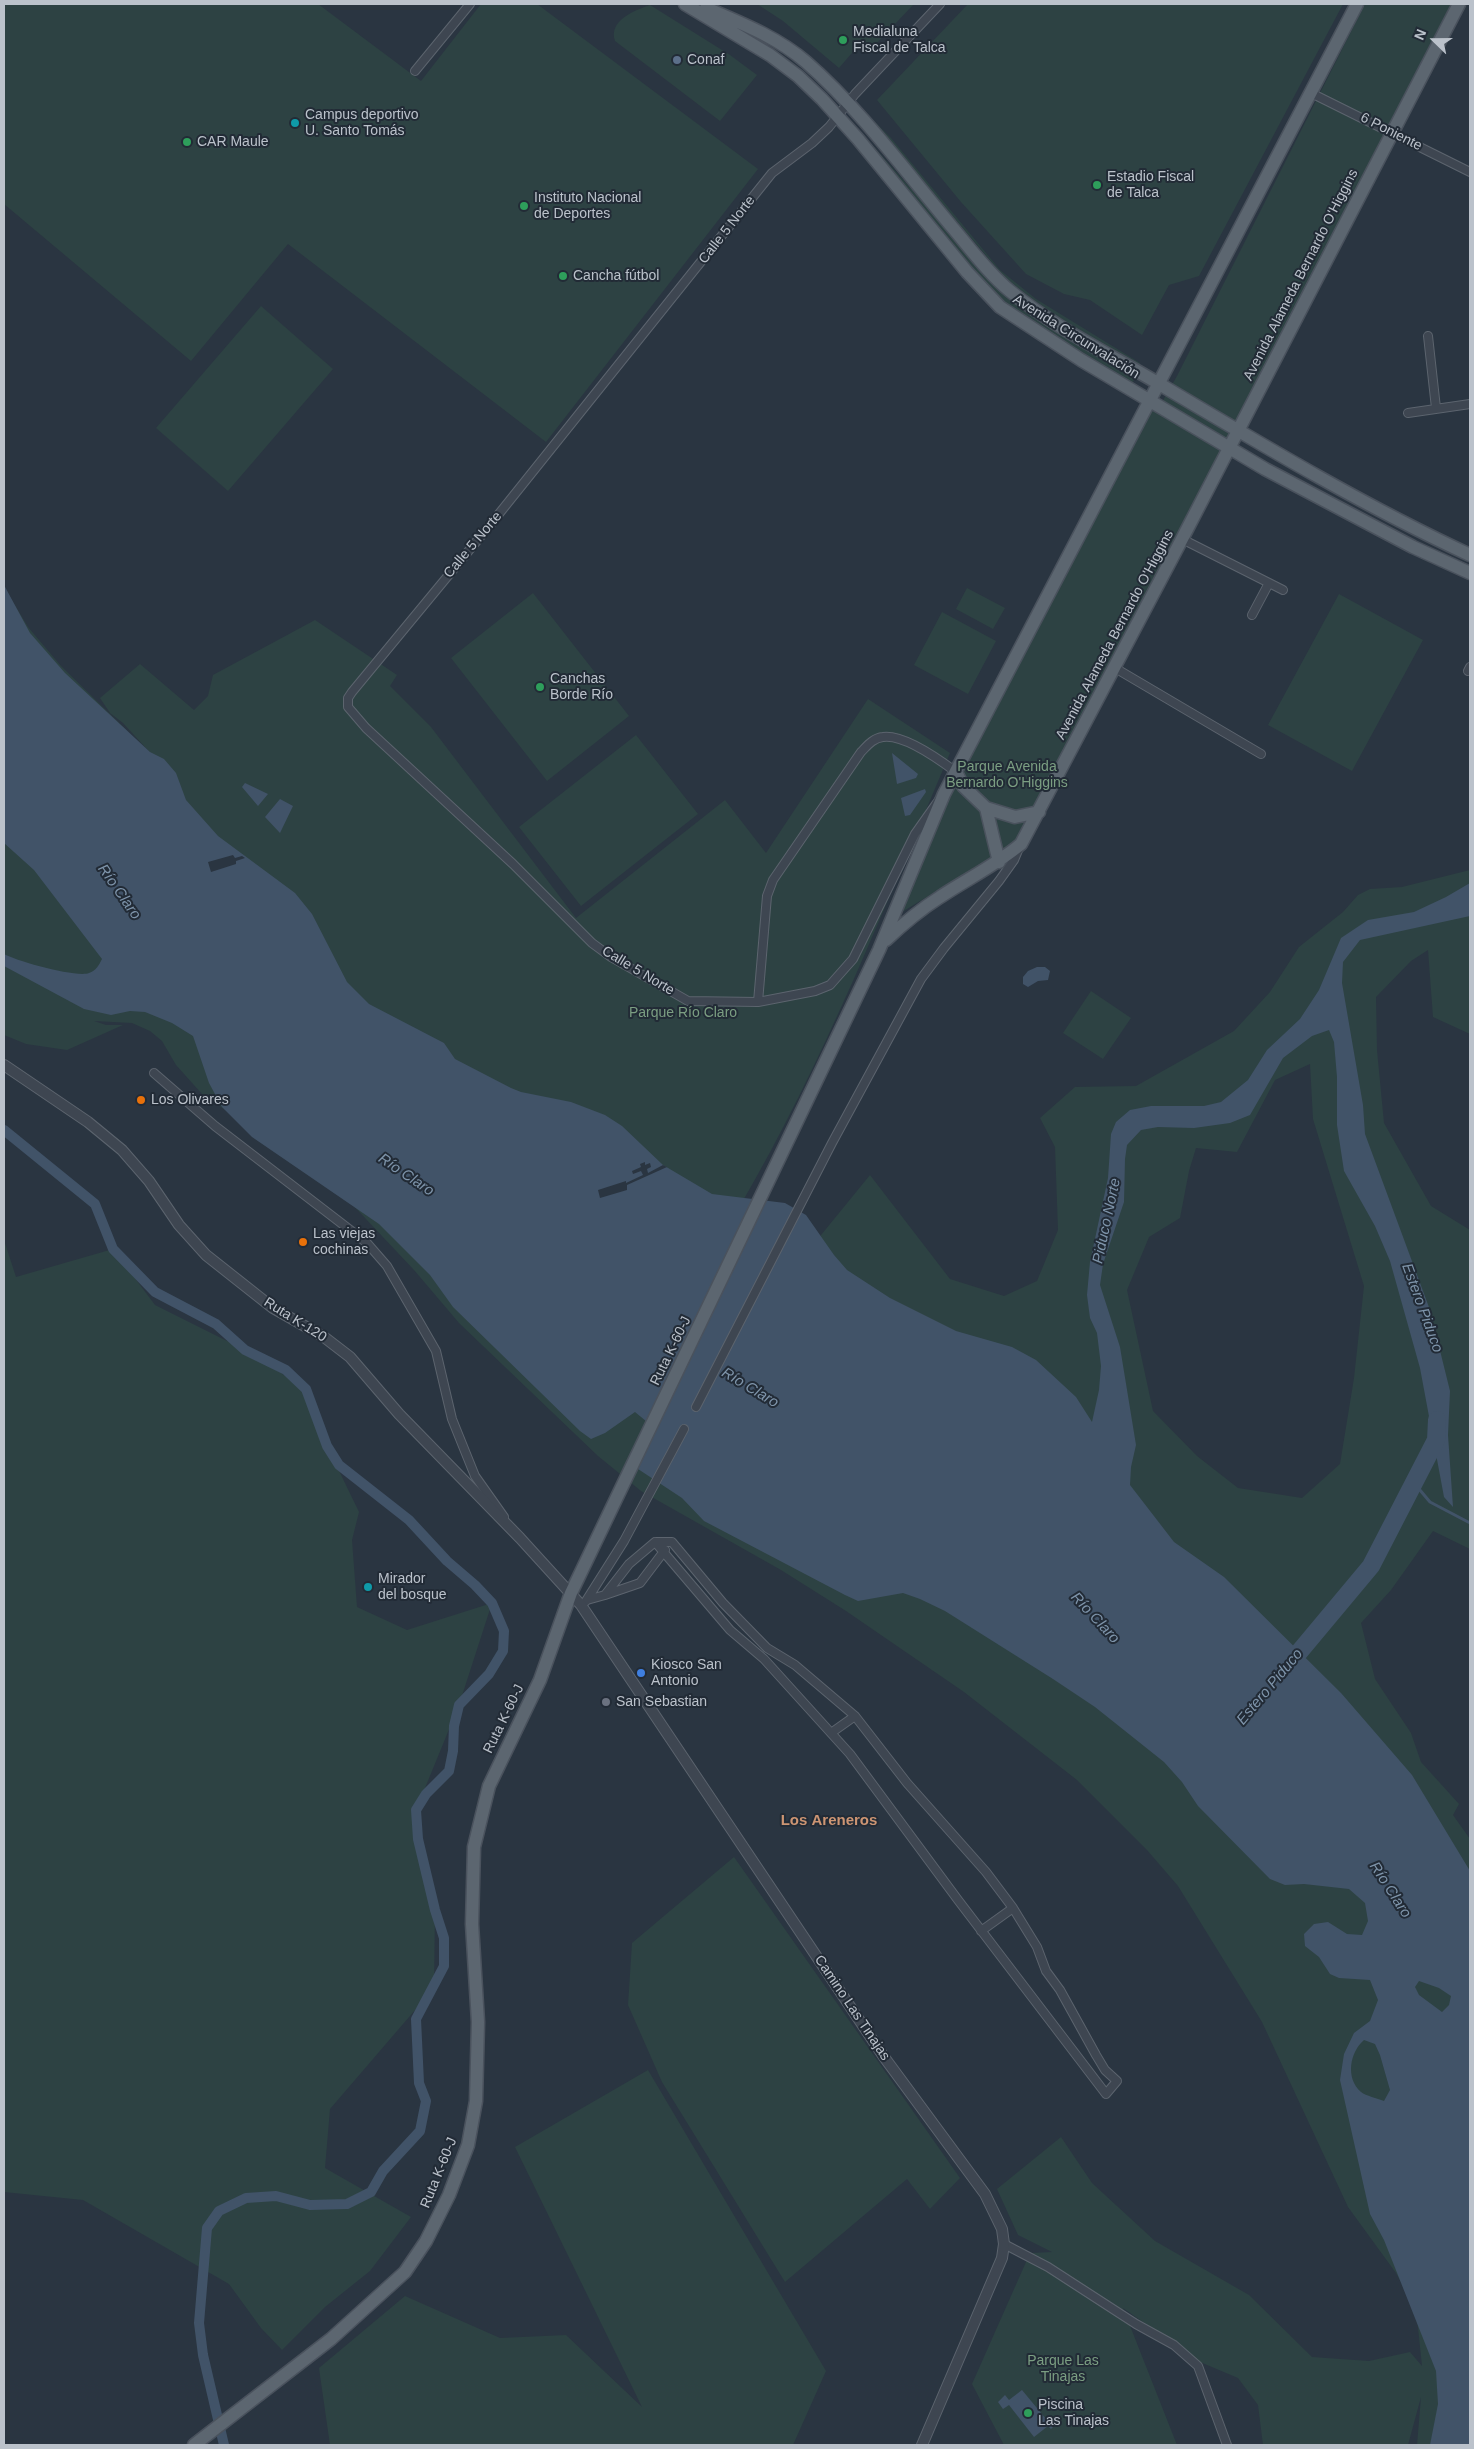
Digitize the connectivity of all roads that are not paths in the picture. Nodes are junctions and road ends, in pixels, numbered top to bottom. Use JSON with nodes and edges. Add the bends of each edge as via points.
{"nodes":[{"id":1,"x":470,"y":4,"type":"edge"},
{"id":2,"x":686,"y":4,"type":"edge"},
{"id":3,"x":697,"y":4,"type":"edge"},
{"id":4,"x":940,"y":4,"type":"edge"},
{"id":5,"x":1356,"y":4,"type":"edge"},
{"id":6,"x":1459,"y":4,"type":"edge"},
{"id":7,"x":415,"y":71,"type":"dead end"},
{"id":8,"x":1311,"y":93,"type":"junction"},
{"id":9,"x":847,"y":104,"type":"junction"},
{"id":10,"x":837,"y":116,"type":"junction"},
{"id":11,"x":1392,"y":132,"type":"junction"},
{"id":12,"x":1470,"y":172,"type":"edge"},
{"id":13,"x":1428,"y":336,"type":"dead end"},
{"id":14,"x":1160,"y":384,"type":"junction"},
{"id":15,"x":1150,"y":402,"type":"junction"},
{"id":16,"x":1470,"y":404,"type":"edge"},
{"id":17,"x":1436,"y":408,"type":"junction"},
{"id":18,"x":1408,"y":413,"type":"dead end"},
{"id":19,"x":1237,"y":430,"type":"junction"},
{"id":20,"x":1229,"y":447,"type":"junction"},
{"id":21,"x":1182,"y":539,"type":"junction"},
{"id":22,"x":1470,"y":555,"type":"edge"},
{"id":23,"x":1470,"y":574,"type":"edge"},
{"id":24,"x":1269,"y":583,"type":"junction"},
{"id":25,"x":1283,"y":590,"type":"dead end"},
{"id":26,"x":1252,"y":615,"type":"dead end"},
{"id":27,"x":1114,"y":668,"type":"junction"},
{"id":28,"x":1261,"y":754,"type":"dead end"},
{"id":29,"x":956,"y":772,"type":"junction"},
{"id":30,"x":944,"y":794,"type":"junction"},
{"id":31,"x":986,"y":808,"type":"junction"},
{"id":32,"x":1039,"y":812,"type":"junction"},
{"id":33,"x":1021,"y":844,"type":"junction"},
{"id":34,"x":999,"y":862,"type":"junction"},
{"id":35,"x":999,"y":881,"type":"junction"},
{"id":36,"x":876,"y":956,"type":"junction"},
{"id":37,"x":758,"y":1002,"type":"junction"},
{"id":38,"x":4,"y":1065,"type":"edge"},
{"id":39,"x":154,"y":1073,"type":"dead end"},
{"id":40,"x":696,"y":1407,"type":"dead end"},
{"id":41,"x":684,"y":1429,"type":"dead end"},
{"id":42,"x":520,"y":1538,"type":"junction"},
{"id":43,"x":655,"y":1542,"type":"junction"},
{"id":44,"x":672,"y":1542,"type":"junction"},
{"id":45,"x":664,"y":1552,"type":"junction"},
{"id":46,"x":571,"y":1593,"type":"junction"},
{"id":47,"x":605,"y":1595,"type":"junction"},
{"id":48,"x":584,"y":1602,"type":"junction"},
{"id":49,"x":855,"y":1716,"type":"junction"},
{"id":50,"x":831,"y":1733,"type":"junction"},
{"id":51,"x":1013,"y":1908,"type":"junction"},
{"id":52,"x":982,"y":1931,"type":"junction"},
{"id":53,"x":1004,"y":2244,"type":"junction"},
{"id":54,"x":194,"y":2445,"type":"edge"},
{"id":55,"x":922,"y":2445,"type":"edge"},
{"id":56,"x":1227,"y":2445,"type":"edge"}],
"edges":[{"from":1,"to":7,"type":"street"},
{"from":2,"to":10,"type":"main road","name":"Avenida Circunvalación","via":[[788,67]]},
{"from":3,"to":9,"type":"main road","name":"Avenida Circunvalación","via":[[778,42],[805,61]]},
{"from":4,"to":9,"type":"street","name":"Calle 5 Norte"},
{"from":5,"to":8,"type":"main road"},
{"from":6,"to":11,"type":"main road","name":"Avenida Alameda Bernardo O'Higgins"},
{"from":8,"to":11,"type":"street","name":"6 Poniente"},
{"from":8,"to":14,"type":"main road"},
{"from":9,"to":10,"type":"street","name":"Calle 5 Norte"},
{"from":9,"to":14,"type":"main road","name":"Avenida Circunvalación","via":[[1009,290]]},
{"from":10,"to":15,"type":"main road","name":"Avenida Circunvalación","via":[[1000,307]]},
{"from":10,"to":37,"type":"street","name":"Calle 5 Norte","via":[[812,143],[772,173],[521,488],[348,698],[348,706],[366,728],[513,864],[592,943],[688,1001]]},
{"from":11,"to":12,"type":"street","name":"6 Poniente"},
{"from":11,"to":19,"type":"main road","name":"Avenida Alameda Bernardo O'Higgins"},
{"from":13,"to":17,"type":"street"},
{"from":14,"to":15,"type":"main road"},
{"from":14,"to":19,"type":"main road","name":"Avenida Circunvalación"},
{"from":15,"to":20,"type":"main road","name":"Avenida Circunvalación"},
{"from":15,"to":29,"type":"main road"},
{"from":16,"to":17,"type":"street"},
{"from":17,"to":18,"type":"street"},
{"from":19,"to":20,"type":"main road","name":"Avenida Alameda Bernardo O'Higgins"},
{"from":19,"to":22,"type":"main road","name":"Avenida Circunvalación","via":[[1404,523]]},
{"from":20,"to":21,"type":"main road","name":"Avenida Alameda Bernardo O'Higgins"},
{"from":20,"to":23,"type":"main road","name":"Avenida Circunvalación","via":[[1371,526]]},
{"from":21,"to":24,"type":"street"},
{"from":21,"to":27,"type":"main road","name":"Avenida Alameda Bernardo O'Higgins"},
{"from":24,"to":25,"type":"street"},
{"from":24,"to":26,"type":"street"},
{"from":27,"to":28,"type":"street"},
{"from":27,"to":32,"type":"main road","name":"Avenida Alameda Bernardo O'Higgins"},
{"from":29,"to":30,"type":"main road"},
{"from":29,"to":31,"type":"main road","via":[[963,786]]},
{"from":29,"to":37,"type":"street","via":[[904,740],[893,737],[872,741],[861,752],[774,880],[767,896]]},
{"from":30,"to":36,"type":"main road"},
{"from":30,"to":37,"type":"street","name":"Calle 5 Norte","via":[[923,819],[852,959],[839,977],[815,991]]},
{"from":31,"to":32,"type":"main road","via":[[1015,817]]},
{"from":31,"to":34,"type":"main road"},
{"from":32,"to":33,"type":"main road","name":"Avenida Alameda Bernardo O'Higgins"},
{"from":33,"to":34,"type":"main road","name":"Avenida Alameda Bernardo O'Higgins"},
{"from":33,"to":35,"type":"street"},
{"from":34,"to":35,"type":"street"},
{"from":34,"to":36,"type":"main road","name":"Avenida Alameda Bernardo O'Higgins","via":[[906,921],[886,940]]},
{"from":35,"to":40,"type":"street","via":[[921,980],[832,1143]]},
{"from":36,"to":46,"type":"main road","name":"Ruta K-60-J"},
{"from":38,"to":42,"type":"street","name":"Ruta K-120","via":[[88,1122],[122,1150],[149,1181],[178,1226],[206,1255],[273,1308],[324,1337],[350,1357],[399,1414]]},
{"from":39,"to":42,"type":"street","via":[[215,1126],[367,1242],[387,1266],[436,1351],[452,1419],[475,1476]]},
{"from":41,"to":48,"type":"street","via":[[624,1541]]},
{"from":42,"to":46,"type":"street","name":"Ruta K-120"},
{"from":43,"to":44,"type":"street"},
{"from":43,"to":45,"type":"street"},
{"from":43,"to":47,"type":"street","via":[[629,1564]]},
{"from":44,"to":45,"type":"street"},
{"from":44,"to":49,"type":"street","via":[[723,1603],[767,1648],[795,1665]]},
{"from":45,"to":47,"type":"street","via":[[640,1583]]},
{"from":45,"to":50,"type":"street","via":[[730,1630],[764,1659]]},
{"from":46,"to":48,"type":"street","name":"Camino Las Tinajas"},
{"from":46,"to":54,"type":"main road","name":"Ruta K-60-J","via":[[540,1680],[489,1786],[476,1840],[472,1876],[478,2022],[476,2101],[468,2145],[449,2195],[426,2241],[404,2272],[331,2339]]},
{"from":47,"to":48,"type":"street"},
{"from":48,"to":53,"type":"street","name":"Camino Las Tinajas","via":[[884,2057],[985,2194],[998,2216]]},
{"from":49,"to":50,"type":"street"},
{"from":49,"to":51,"type":"street","via":[[888,1761],[986,1872]]},
{"from":50,"to":52,"type":"street"},
{"from":51,"to":52,"type":"street"},
{"from":51,"to":52,"type":"street","via":[[1096,2055],[1117,2081],[1106,2094]]},
{"from":53,"to":55,"type":"street","name":"Camino Las Tinajas","via":[[1002,2258]]},
{"from":53,"to":56,"type":"street","via":[[1048,2266],[1174,2345],[1198,2366]]}]}
